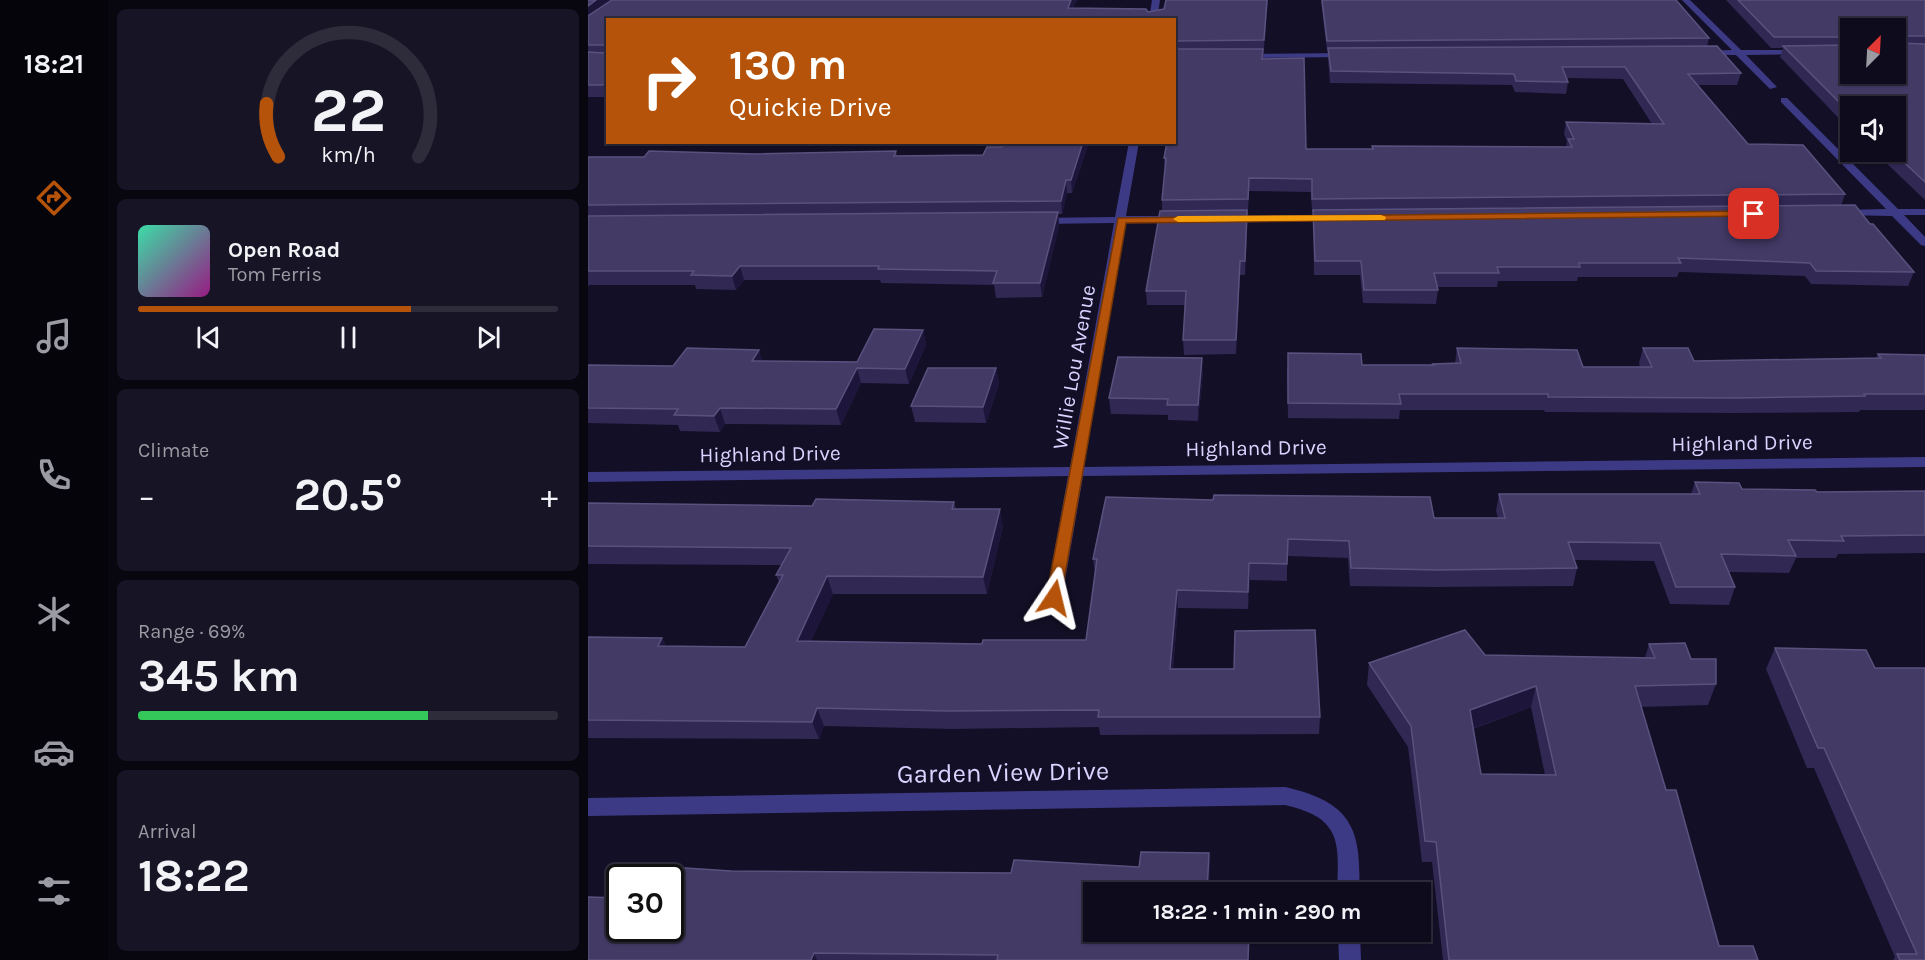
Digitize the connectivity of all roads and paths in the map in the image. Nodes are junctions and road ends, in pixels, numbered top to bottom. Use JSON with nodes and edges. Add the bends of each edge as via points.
{"nodes":[{"id":1,"x":1156,"y":0,"type":"edge"},
{"id":2,"x":1686,"y":0,"type":"edge"},
{"id":3,"x":1153,"y":18,"type":"edge"},
{"id":4,"x":1806,"y":52,"type":"edge"},
{"id":5,"x":1693,"y":53,"type":"edge"},
{"id":6,"x":1738,"y":53,"type":"junction"},
{"id":7,"x":1352,"y":55,"type":"edge"},
{"id":8,"x":1234,"y":56,"type":"edge"},
{"id":9,"x":1773,"y":87,"type":"dead end"},
{"id":10,"x":1784,"y":100,"type":"dead end"},
{"id":11,"x":1134,"y":144,"type":"edge"},
{"id":12,"x":1925,"y":212,"type":"edge"},
{"id":13,"x":1835,"y":213,"type":"edge"},
{"id":14,"x":1894,"y":213,"type":"junction"},
{"id":15,"x":1347,"y":218,"type":"edge"},
{"id":16,"x":1193,"y":219,"type":"edge"},
{"id":17,"x":1216,"y":219,"type":"edge"},
{"id":18,"x":1121,"y":220,"type":"junction"},
{"id":19,"x":1026,"y":221,"type":"edge"},
{"id":20,"x":1925,"y":243,"type":"edge"},
{"id":21,"x":1925,"y":462,"type":"edge"},
{"id":22,"x":1076,"y":471,"type":"junction"},
{"id":23,"x":588,"y":477,"type":"edge"},
{"id":24,"x":1054,"y":598,"type":"dead end"},
{"id":25,"x":588,"y":807,"type":"edge"},
{"id":26,"x":1348,"y":882,"type":"edge"},
{"id":27,"x":1349,"y":942,"type":"edge"},
{"id":28,"x":1350,"y":960,"type":"edge"}],
"edges":[{"from":1,"to":3,"type":"street"},
{"from":2,"to":6,"type":"street"},
{"from":4,"to":6,"type":"street"},
{"from":5,"to":6,"type":"street"},
{"from":6,"to":9,"type":"street"},
{"from":7,"to":8,"type":"street"},
{"from":10,"to":14,"type":"street"},
{"from":11,"to":18,"type":"street","name":"Willie Lou Avenue"},
{"from":12,"to":14,"type":"street"},
{"from":13,"to":14,"type":"street"},
{"from":14,"to":20,"type":"street"},
{"from":15,"to":17,"type":"street"},
{"from":16,"to":18,"type":"street"},
{"from":18,"to":19,"type":"street"},
{"from":18,"to":22,"type":"street","name":"Willie Lou Avenue"},
{"from":21,"to":22,"type":"street","name":"Highland Drive"},
{"from":22,"to":23,"type":"street","name":"Highland Drive"},
{"from":22,"to":24,"type":"street","name":"Willie Lou Avenue"},
{"from":25,"to":26,"type":"street","name":"Garden View Drive","via":[[1285,796],[1311,801],[1335,819],[1347,840]]},
{"from":27,"to":28,"type":"street"}]}
